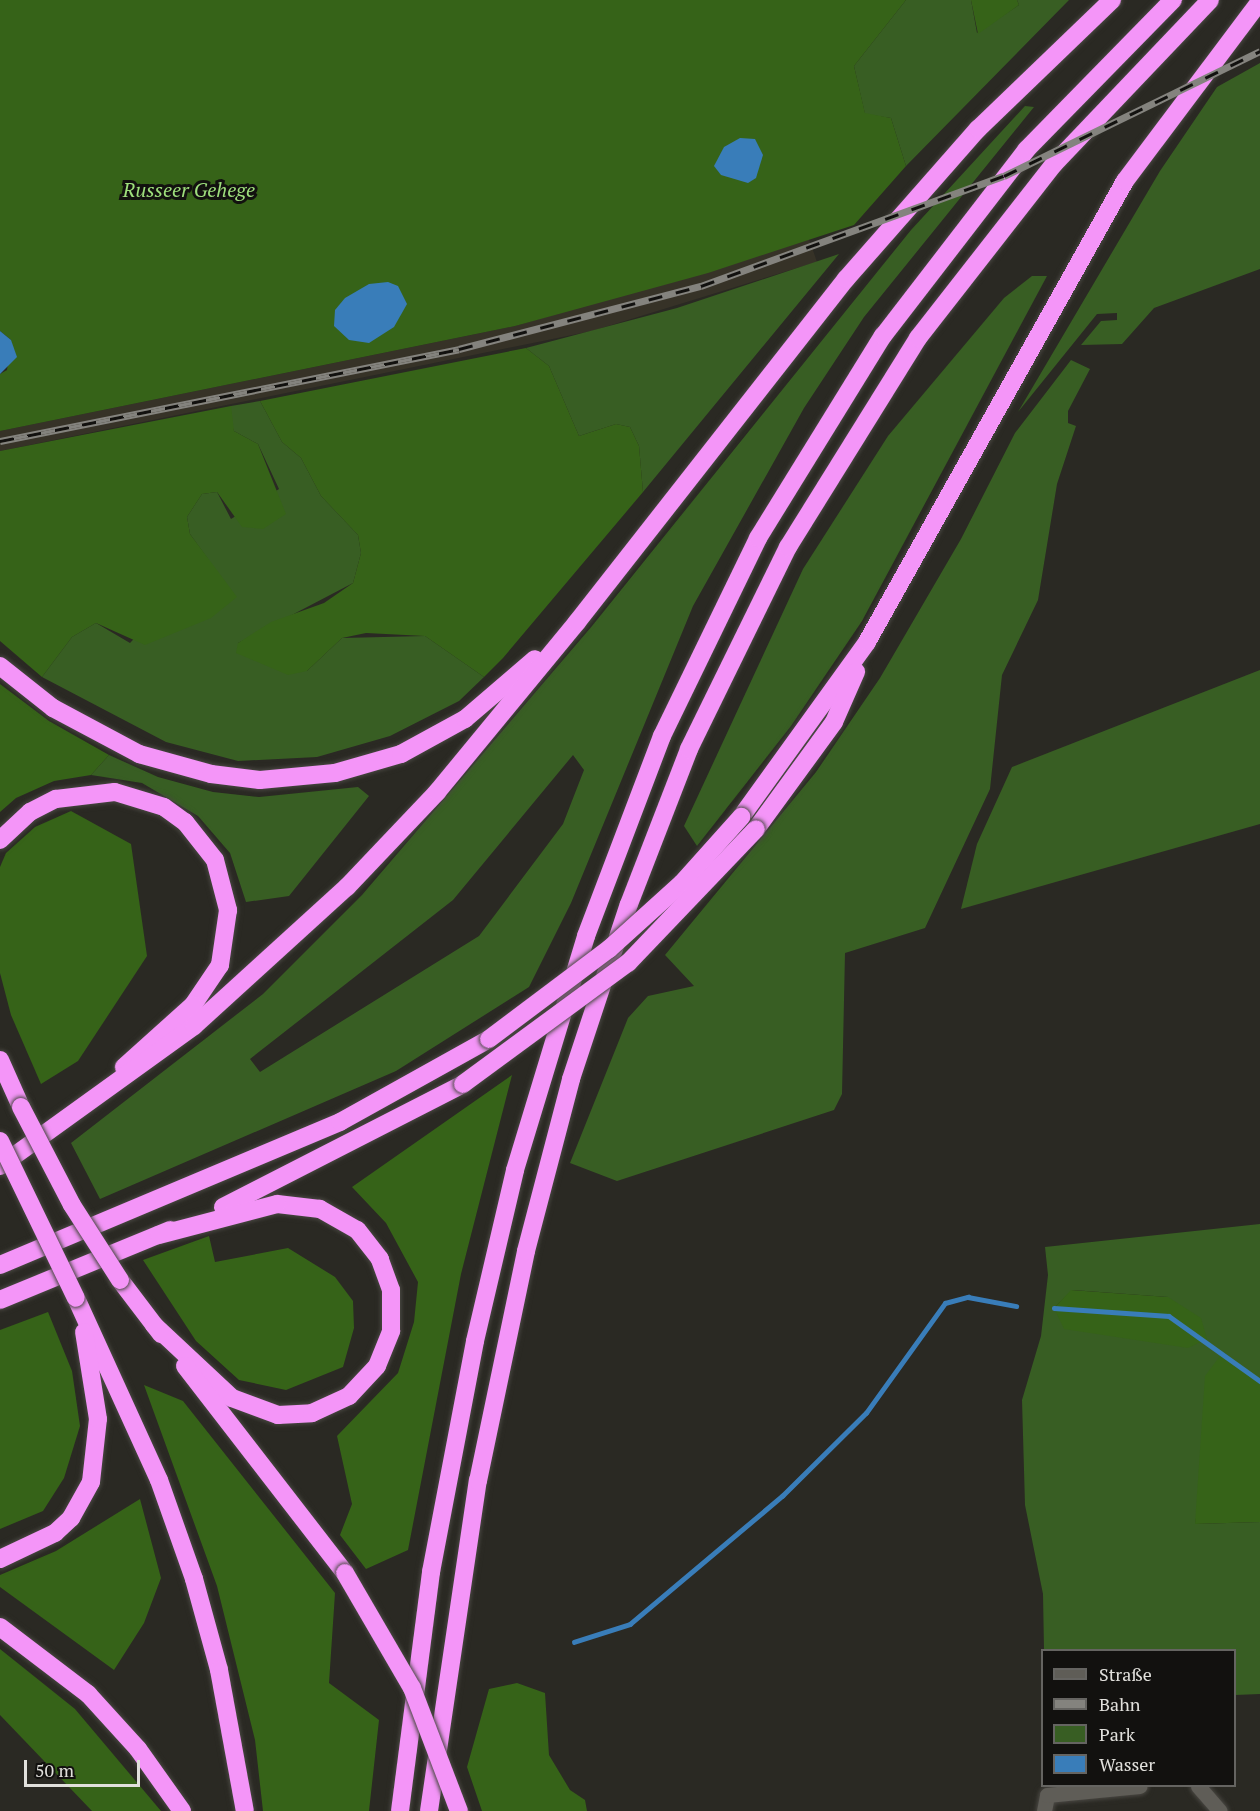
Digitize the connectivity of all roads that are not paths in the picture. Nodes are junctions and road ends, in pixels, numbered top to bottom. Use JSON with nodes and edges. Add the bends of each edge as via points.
{"nodes":[{"id":1,"x":1112,"y":0,"type":"edge"},
{"id":2,"x":1173,"y":0,"type":"edge"},
{"id":3,"x":1210,"y":0,"type":"edge"},
{"id":4,"x":1260,"y":1,"type":"edge"},
{"id":5,"x":577,"y":622,"type":"junction"},
{"id":6,"x":867,"y":642,"type":"junction"},
{"id":7,"x":0,"y":666,"type":"edge"},
{"id":8,"x":0,"y":840,"type":"edge"},
{"id":9,"x":0,"y":1060,"type":"edge"},
{"id":10,"x":59,"y":1128,"type":"junction"},
{"id":11,"x":0,"y":1141,"type":"edge"},
{"id":12,"x":0,"y":1166,"type":"edge"},
{"id":13,"x":159,"y":1235,"type":"junction"},
{"id":14,"x":0,"y":1265,"type":"edge"},
{"id":15,"x":76,"y":1298,"type":"junction"},
{"id":16,"x":0,"y":1300,"type":"edge"},
{"id":17,"x":154,"y":1325,"type":"junction"},
{"id":18,"x":0,"y":1559,"type":"edge"},
{"id":19,"x":0,"y":1627,"type":"edge"},
{"id":20,"x":1121,"y":1787,"type":"edge"},
{"id":21,"x":1200,"y":1787,"type":"edge"},
{"id":22,"x":182,"y":1811,"type":"edge"},
{"id":23,"x":245,"y":1811,"type":"edge"},
{"id":24,"x":400,"y":1811,"type":"edge"},
{"id":25,"x":429,"y":1811,"type":"edge"},
{"id":26,"x":459,"y":1811,"type":"edge"},
{"id":27,"x":1044,"y":1811,"type":"edge"},
{"id":28,"x":1220,"y":1811,"type":"edge"}],
"edges":[{"from":1,"to":5,"type":"highway","via":[[978,129],[846,279]]},
{"from":2,"to":24,"type":"highway","via":[[1026,150],[883,336],[758,538],[662,736],[582,947],[515,1170],[475,1341],[431,1572]]},
{"from":3,"to":25,"type":"highway","via":[[1054,164],[918,338],[788,547],[689,749],[628,904],[544,1176],[478,1481]]},
{"from":4,"to":6,"type":"highway","via":[[1169,117],[1100,220],[942,516]]},
{"from":5,"to":7,"type":"highway","via":[[480,708],[442,733],[384,760],[309,778],[234,778],[164,763],[78,724]]},
{"from":5,"to":10,"type":"highway","via":[[436,792],[347,887],[194,1026]]},
{"from":6,"to":13,"type":"highway","bridge":true,"via":[[842,710],[756,829],[621,969],[463,1084],[313,1165]]},
{"from":6,"to":14,"type":"highway","bridge":true,"via":[[741,817],[682,883],[609,949],[489,1039],[330,1127]]},
{"from":8,"to":10,"type":"highway","via":[[30,812],[74,793],[140,797],[185,822],[215,860],[225,888],[228,931],[210,982],[193,1005]]},
{"from":9,"to":17,"type":"highway","bridge":true,"via":[[72,1205]]},
{"from":10,"to":12,"type":"highway"},
{"from":11,"to":15,"type":"highway","bridge":true},
{"from":13,"to":16,"type":"highway"},
{"from":13,"to":17,"type":"highway","via":[[277,1204],[320,1209],[369,1243],[387,1273],[393,1308],[384,1352],[365,1381],[331,1406],[294,1415],[263,1413],[232,1398]]},
{"from":15,"to":18,"type":"highway","via":[[98,1419],[91,1482],[71,1518],[55,1533]]},
{"from":15,"to":23,"type":"highway","via":[[159,1480],[194,1579],[219,1670]]},
{"from":17,"to":26,"type":"highway","bridge":true,"via":[[345,1573],[412,1688]]},
{"from":19,"to":22,"type":"highway","via":[[88,1694],[138,1749]]},
{"from":20,"to":27,"type":"street","via":[[1047,1795]]},
{"from":21,"to":28,"type":"street"}]}
